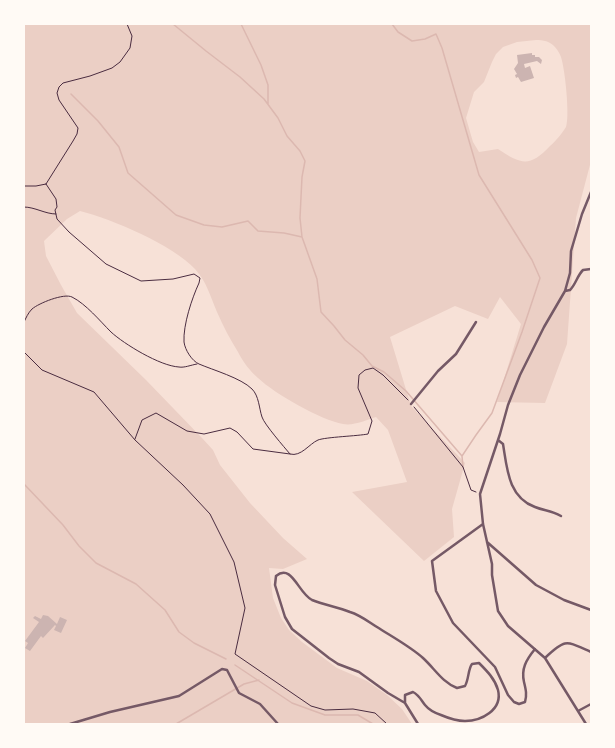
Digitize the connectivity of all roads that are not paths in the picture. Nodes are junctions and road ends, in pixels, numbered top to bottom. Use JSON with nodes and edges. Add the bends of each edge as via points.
{"nodes":[{"id":1,"x":591,"y":192,"type":"edge"},
{"id":2,"x":591,"y":269,"type":"edge"},
{"id":3,"x":565,"y":291,"type":"junction"},
{"id":4,"x":476,"y":322,"type":"dead end"},
{"id":5,"x":411,"y":404,"type":"road end"},
{"id":6,"x":498,"y":440,"type":"junction"},
{"id":7,"x":561,"y":516,"type":"dead end"},
{"id":8,"x":483,"y":524,"type":"junction"},
{"id":9,"x":487,"y":542,"type":"junction"},
{"id":10,"x":591,"y":610,"type":"edge"},
{"id":11,"x":535,"y":649,"type":"junction"},
{"id":12,"x":591,"y":652,"type":"edge"},
{"id":13,"x":545,"y":658,"type":"junction"},
{"id":14,"x":405,"y":703,"type":"junction"},
{"id":15,"x":591,"y":704,"type":"edge"},
{"id":16,"x":578,"y":711,"type":"junction"},
{"id":17,"x":70,"y":724,"type":"edge"},
{"id":18,"x":278,"y":724,"type":"edge"},
{"id":19,"x":418,"y":724,"type":"edge"},
{"id":20,"x":586,"y":724,"type":"edge"}],
"edges":[{"from":1,"to":3,"type":"street","via":[[571,251],[570,272]]},
{"from":2,"to":3,"type":"street","via":[[583,270],[574,286]]},
{"from":3,"to":6,"type":"street","via":[[520,375]]},
{"from":4,"to":5,"type":"street","via":[[456,354],[438,371]]},
{"from":6,"to":7,"type":"street","via":[[503,444],[509,481],[521,498],[536,508],[552,511]]},
{"from":6,"to":8,"type":"street","via":[[480,494]]},
{"from":8,"to":9,"type":"street"},
{"from":8,"to":11,"type":"street","via":[[432,561],[436,592],[453,624],[495,667],[508,696],[519,704],[525,702],[527,696],[522,674],[527,660]]},
{"from":9,"to":10,"type":"street","via":[[536,585],[564,600]]},
{"from":9,"to":11,"type":"street","via":[[498,611],[508,626]]},
{"from":11,"to":13,"type":"street"},
{"from":12,"to":13,"type":"street","via":[[571,643],[562,644]]},
{"from":13,"to":16,"type":"street"},
{"from":14,"to":14,"type":"street","via":[[405,695],[413,692],[418,694],[426,706],[442,716],[466,721],[481,718],[494,710],[498,691],[489,672],[479,663],[470,667],[465,686],[452,686],[422,658],[376,626],[352,612],[312,600],[304,594],[290,574],[280,573],[276,576],[275,585],[284,617],[292,629],[338,664],[359,672]]},
{"from":14,"to":19,"type":"street"},
{"from":15,"to":16,"type":"street"},
{"from":16,"to":20,"type":"street"},
{"from":17,"to":18,"type":"street","via":[[179,696],[222,669],[227,670],[239,694],[260,704]]}]}
